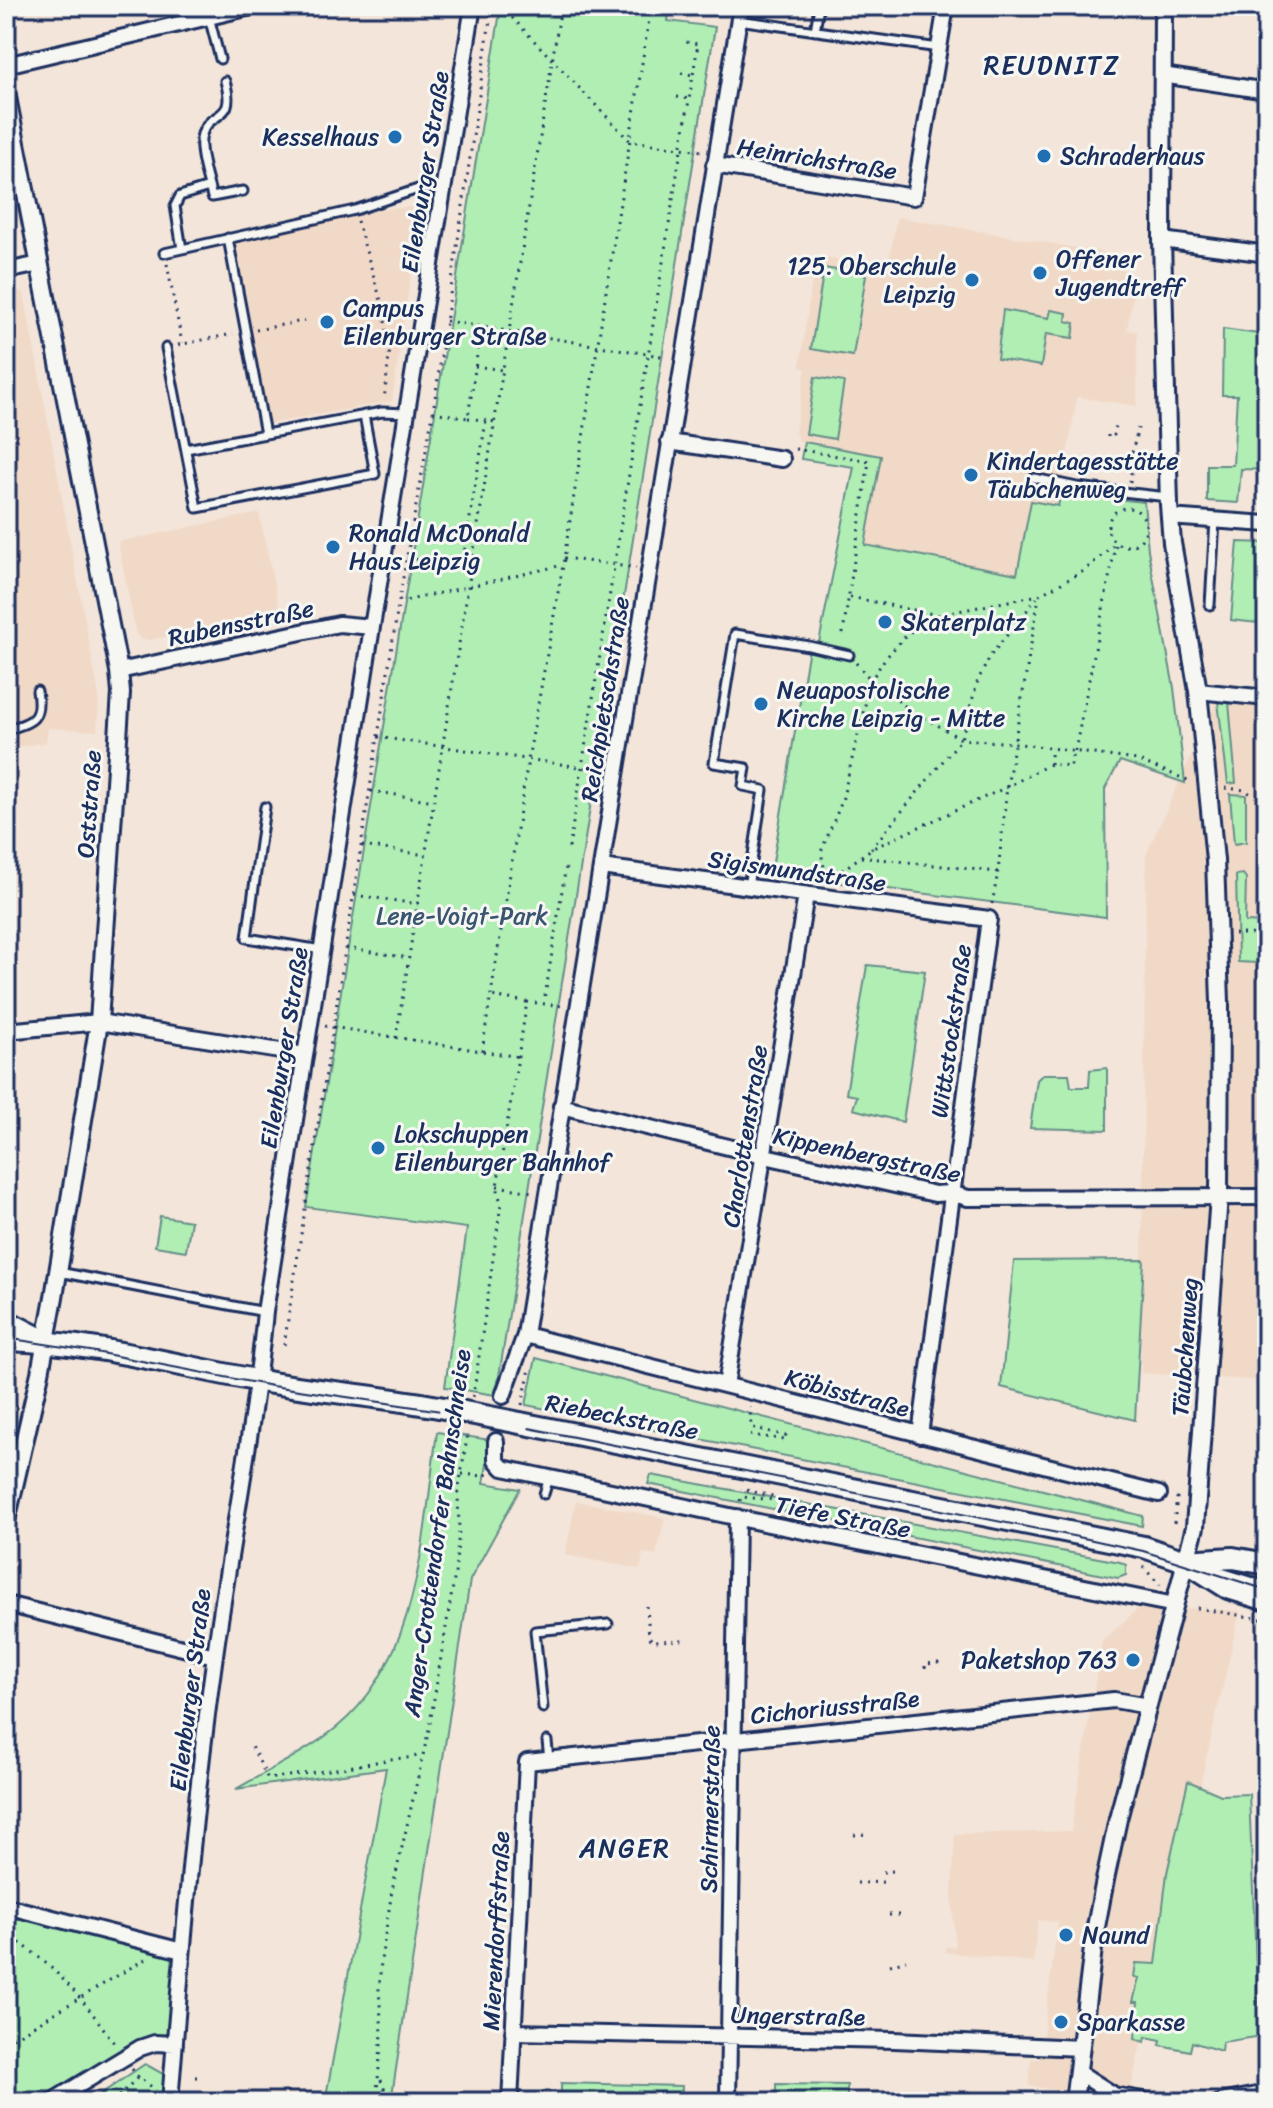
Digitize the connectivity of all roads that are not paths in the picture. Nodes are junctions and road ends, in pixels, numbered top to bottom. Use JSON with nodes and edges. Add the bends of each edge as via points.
{"nodes":[{"id":1,"x":255,"y":6,"type":"edge"},
{"id":2,"x":473,"y":6,"type":"edge"},
{"id":3,"x":819,"y":6,"type":"edge"},
{"id":4,"x":946,"y":6,"type":"edge"},
{"id":5,"x":1163,"y":6,"type":"edge"},
{"id":6,"x":739,"y":13,"type":"edge"},
{"id":7,"x":209,"y":17,"type":"junction"},
{"id":8,"x":815,"y":31,"type":"junction"},
{"id":9,"x":939,"y":48,"type":"junction"},
{"id":10,"x":220,"y":59,"type":"dead end"},
{"id":11,"x":6,"y":65,"type":"edge"},
{"id":12,"x":1162,"y":75,"type":"junction"},
{"id":13,"x":225,"y":81,"type":"dead end"},
{"id":14,"x":1267,"y":91,"type":"edge"},
{"id":15,"x":6,"y":92,"type":"edge"},
{"id":16,"x":715,"y":160,"type":"junction"},
{"id":17,"x":209,"y":187,"type":"junction"},
{"id":18,"x":243,"y":191,"type":"dead end"},
{"id":19,"x":445,"y":191,"type":"junction"},
{"id":20,"x":228,"y":238,"type":"junction"},
{"id":21,"x":1162,"y":240,"type":"junction"},
{"id":22,"x":182,"y":249,"type":"junction"},
{"id":23,"x":164,"y":253,"type":"road end"},
{"id":24,"x":1267,"y":254,"type":"edge"},
{"id":25,"x":40,"y":264,"type":"junction"},
{"id":26,"x":6,"y":271,"type":"edge"},
{"id":27,"x":166,"y":348,"type":"dead end"},
{"id":28,"x":409,"y":414,"type":"junction"},
{"id":29,"x":364,"y":415,"type":"junction"},
{"id":30,"x":265,"y":434,"type":"junction"},
{"id":31,"x":669,"y":442,"type":"junction"},
{"id":32,"x":186,"y":449,"type":"junction"},
{"id":33,"x":781,"y":459,"type":"road end"},
{"id":34,"x":1034,"y":478,"type":"dead end"},
{"id":35,"x":1168,"y":497,"type":"junction"},
{"id":36,"x":1169,"y":517,"type":"junction"},
{"id":37,"x":1215,"y":520,"type":"junction"},
{"id":38,"x":1267,"y":524,"type":"edge"},
{"id":39,"x":1210,"y":605,"type":"dead end"},
{"id":40,"x":372,"y":627,"type":"junction"},
{"id":41,"x":849,"y":655,"type":"road end"},
{"id":42,"x":119,"y":671,"type":"junction"},
{"id":43,"x":37,"y":691,"type":"dead end"},
{"id":44,"x":1198,"y":691,"type":"junction"},
{"id":45,"x":1267,"y":698,"type":"edge"},
{"id":46,"x":6,"y":730,"type":"edge"},
{"id":47,"x":265,"y":807,"type":"dead end"},
{"id":48,"x":601,"y":867,"type":"junction"},
{"id":49,"x":748,"y":887,"type":"junction"},
{"id":50,"x":806,"y":895,"type":"junction"},
{"id":51,"x":989,"y":919,"type":"joint"},
{"id":52,"x":322,"y":950,"type":"junction"},
{"id":53,"x":99,"y":1022,"type":"junction"},
{"id":54,"x":6,"y":1031,"type":"edge"},
{"id":55,"x":305,"y":1055,"type":"junction"},
{"id":56,"x":561,"y":1106,"type":"junction"},
{"id":57,"x":765,"y":1156,"type":"junction"},
{"id":58,"x":950,"y":1193,"type":"junction"},
{"id":59,"x":1219,"y":1196,"type":"junction"},
{"id":60,"x":1267,"y":1197,"type":"edge"},
{"id":61,"x":59,"y":1272,"type":"junction"},
{"id":62,"x":265,"y":1312,"type":"junction"},
{"id":63,"x":6,"y":1321,"type":"edge"},
{"id":64,"x":6,"y":1332,"type":"edge"},
{"id":65,"x":525,"y":1335,"type":"junction"},
{"id":66,"x":6,"y":1340,"type":"edge"},
{"id":67,"x":46,"y":1341,"type":"junction"},
{"id":68,"x":257,"y":1380,"type":"junction"},
{"id":69,"x":726,"y":1385,"type":"junction"},
{"id":70,"x":503,"y":1396,"type":"tunnel mouth"},
{"id":71,"x":920,"y":1435,"type":"junction"},
{"id":72,"x":496,"y":1441,"type":"tunnel mouth"},
{"id":73,"x":549,"y":1478,"type":"junction"},
{"id":74,"x":544,"y":1494,"type":"dead end"},
{"id":75,"x":1159,"y":1494,"type":"road end"},
{"id":76,"x":737,"y":1517,"type":"junction"},
{"id":77,"x":6,"y":1521,"type":"edge"},
{"id":78,"x":1185,"y":1561,"type":"junction"},
{"id":79,"x":1267,"y":1564,"type":"edge"},
{"id":80,"x":1267,"y":1586,"type":"edge"},
{"id":81,"x":1170,"y":1598,"type":"junction"},
{"id":82,"x":1267,"y":1600,"type":"edge"},
{"id":83,"x":6,"y":1604,"type":"edge"},
{"id":84,"x":608,"y":1624,"type":"dead end"},
{"id":85,"x":215,"y":1656,"type":"junction"},
{"id":86,"x":1148,"y":1706,"type":"junction"},
{"id":87,"x":543,"y":1708,"type":"dead end"},
{"id":88,"x":732,"y":1739,"type":"junction"},
{"id":89,"x":547,"y":1741,"type":"dead end"},
{"id":90,"x":549,"y":1760,"type":"junction"},
{"id":91,"x":527,"y":1762,"type":"joint"},
{"id":92,"x":6,"y":1906,"type":"edge"},
{"id":93,"x":182,"y":1951,"type":"junction"},
{"id":94,"x":513,"y":2032,"type":"junction"},
{"id":95,"x":729,"y":2037,"type":"junction"},
{"id":96,"x":175,"y":2044,"type":"junction"},
{"id":97,"x":1081,"y":2048,"type":"junction"},
{"id":98,"x":1078,"y":2072,"type":"junction"},
{"id":99,"x":1267,"y":2093,"type":"edge"},
{"id":100,"x":1122,"y":2099,"type":"edge"},
{"id":101,"x":170,"y":2101,"type":"edge"},
{"id":102,"x":51,"y":2102,"type":"edge"},
{"id":103,"x":510,"y":2102,"type":"edge"},
{"id":104,"x":728,"y":2102,"type":"edge"},
{"id":105,"x":1074,"y":2102,"type":"edge"},
{"id":106,"x":1155,"y":2102,"type":"edge"},
{"id":107,"x":1220,"y":2102,"type":"edge"}],
"edges":[{"from":1,"to":7,"type":"street"},
{"from":2,"to":19,"type":"street","name":"Eilenburger Straße"},
{"from":3,"to":8,"type":"lane"},
{"from":4,"to":9,"type":"street"},
{"from":5,"to":12,"type":"street","name":"Täubchenweg"},
{"from":6,"to":8,"type":"lane"},
{"from":6,"to":16,"type":"street","name":"Reichpietschstraße"},
{"from":7,"to":10,"type":"lane"},
{"from":7,"to":11,"type":"street"},
{"from":8,"to":9,"type":"lane"},
{"from":9,"to":16,"type":"street","name":"Heinrichstraße","via":[[914,197]]},
{"from":12,"to":14,"type":"street"},
{"from":12,"to":21,"type":"street","name":"Täubchenweg"},
{"from":13,"to":17,"type":"lane","via":[[230,97],[226,110],[205,126],[200,137]]},
{"from":15,"to":25,"type":"street","name":"Oststraße"},
{"from":16,"to":31,"type":"street","name":"Reichpietschstraße"},
{"from":17,"to":18,"type":"lane","via":[[212,197]]},
{"from":17,"to":22,"type":"lane","via":[[180,196],[175,206]]},
{"from":19,"to":20,"type":"lane","via":[[424,187],[355,210]]},
{"from":19,"to":28,"type":"street","name":"Eilenburger Straße"},
{"from":20,"to":22,"type":"lane"},
{"from":20,"to":30,"type":"lane"},
{"from":21,"to":24,"type":"street"},
{"from":21,"to":35,"type":"street","name":"Täubchenweg"},
{"from":22,"to":23,"type":"lane"},
{"from":25,"to":26,"type":"street"},
{"from":25,"to":42,"type":"street","name":"Oststraße"},
{"from":27,"to":32,"type":"lane"},
{"from":28,"to":29,"type":"lane"},
{"from":28,"to":40,"type":"street","name":"Eilenburger Straße"},
{"from":29,"to":30,"type":"lane"},
{"from":29,"to":32,"type":"lane","via":[[375,474],[197,508]]},
{"from":30,"to":32,"type":"lane"},
{"from":31,"to":33,"type":"street"},
{"from":31,"to":48,"type":"street","name":"Reichpietschstraße"},
{"from":34,"to":35,"type":"lane"},
{"from":35,"to":36,"type":"street","name":"Täubchenweg"},
{"from":36,"to":37,"type":"street"},
{"from":36,"to":44,"type":"street","name":"Täubchenweg"},
{"from":37,"to":38,"type":"street"},
{"from":37,"to":39,"type":"lane"},
{"from":40,"to":42,"type":"street","name":"Rubensstraße","via":[[339,624]]},
{"from":40,"to":52,"type":"street","name":"Eilenburger Straße"},
{"from":41,"to":49,"type":"lane","via":[[735,634],[714,763],[746,768],[743,786],[763,790]]},
{"from":42,"to":53,"type":"street","name":"Oststraße"},
{"from":43,"to":46,"type":"lane","via":[[38,715]]},
{"from":44,"to":45,"type":"street"},
{"from":44,"to":59,"type":"street","name":"Täubchenweg","via":[[1218,932]]},
{"from":47,"to":52,"type":"lane","via":[[247,938]]},
{"from":48,"to":49,"type":"street","name":"Sigismundstraße"},
{"from":48,"to":56,"type":"street","name":"Reichpietschstraße"},
{"from":49,"to":50,"type":"street","name":"Sigismundstraße"},
{"from":50,"to":51,"type":"street","name":"Sigismundstraße"},
{"from":50,"to":57,"type":"street","name":"Charlottenstraße"},
{"from":51,"to":58,"type":"street","name":"Wittstockstraße"},
{"from":52,"to":55,"type":"street","name":"Eilenburger Straße"},
{"from":53,"to":54,"type":"street"},
{"from":53,"to":55,"type":"street"},
{"from":53,"to":61,"type":"street","name":"Oststraße"},
{"from":55,"to":62,"type":"street","name":"Eilenburger Straße"},
{"from":56,"to":57,"type":"street","name":"Kippenbergstraße"},
{"from":56,"to":65,"type":"street","name":"Reichpietschstraße"},
{"from":57,"to":58,"type":"street","name":"Kippenbergstraße"},
{"from":57,"to":69,"type":"street","name":"Charlottenstraße"},
{"from":58,"to":59,"type":"street","name":"Kippenbergstraße","via":[[968,1198]]},
{"from":58,"to":71,"type":"street","name":"Wittstockstraße"},
{"from":59,"to":60,"type":"street","name":"Kippenbergstraße"},
{"from":59,"to":78,"type":"street","name":"Täubchenweg","via":[[1199,1501]]},
{"from":61,"to":62,"type":"lane"},
{"from":61,"to":67,"type":"street","name":"Oststraße"},
{"from":62,"to":68,"type":"street","name":"Eilenburger Straße"},
{"from":63,"to":67,"type":"main road","name":"Riebeckstraße"},
{"from":64,"to":67,"type":"lane"},
{"from":65,"to":69,"type":"street","name":"Köbisstraße"},
{"from":65,"to":70,"type":"street","name":"Reichpietschstraße"},
{"from":66,"to":67,"type":"main road","name":"Riebeckstraße"},
{"from":67,"to":68,"type":"main road","name":"Riebeckstraße"},
{"from":67,"to":77,"type":"street","name":"Oststraße"},
{"from":68,"to":78,"type":"main road","name":"Riebeckstraße","bridge":true,"via":[[449,1409],[521,1414],[1144,1547]]},
{"from":68,"to":85,"type":"street","name":"Eilenburger Straße"},
{"from":69,"to":71,"type":"street","name":"Köbisstraße"},
{"from":71,"to":75,"type":"street","name":"Köbisstraße"},
{"from":72,"to":73,"type":"street","name":"Tiefe Straße","via":[[496,1460],[503,1468]]},
{"from":73,"to":74,"type":"lane"},
{"from":73,"to":76,"type":"street","name":"Tiefe Straße"},
{"from":76,"to":81,"type":"street","name":"Tiefe Straße","via":[[1092,1589]]},
{"from":76,"to":88,"type":"street","name":"Schirmerstraße"},
{"from":78,"to":79,"type":"main road","via":[[1233,1558]]},
{"from":78,"to":80,"type":"lane"},
{"from":78,"to":81,"type":"street","name":"Täubchenweg"},
{"from":78,"to":82,"type":"main road","via":[[1228,1588]]},
{"from":81,"to":86,"type":"street","name":"Täubchenweg"},
{"from":83,"to":85,"type":"street"},
{"from":84,"to":87,"type":"lane","via":[[535,1631]]},
{"from":85,"to":93,"type":"street","name":"Eilenburger Straße"},
{"from":86,"to":88,"type":"street","name":"Cichoriusstraße","via":[[1114,1700]]},
{"from":86,"to":97,"type":"street","name":"Täubchenweg","via":[[1103,1890]]},
{"from":88,"to":90,"type":"street","name":"Cichoriusstraße"},
{"from":88,"to":95,"type":"street","name":"Schirmerstraße"},
{"from":89,"to":90,"type":"lane"},
{"from":90,"to":91,"type":"street","name":"Cichoriusstraße"},
{"from":91,"to":94,"type":"street","name":"Mierendorffstraße"},
{"from":92,"to":93,"type":"street"},
{"from":93,"to":96,"type":"street","name":"Eilenburger Straße"},
{"from":94,"to":95,"type":"street","name":"Ungerstraße"},
{"from":94,"to":103,"type":"street","name":"Mierendorffstraße"},
{"from":95,"to":97,"type":"street","name":"Ungerstraße"},
{"from":95,"to":104,"type":"street","name":"Schirmerstraße"},
{"from":96,"to":101,"type":"street","name":"Eilenburger Straße"},
{"from":96,"to":102,"type":"street","via":[[140,2048]]},
{"from":97,"to":98,"type":"street","name":"Täubchenweg"},
{"from":98,"to":100,"type":"street"},
{"from":98,"to":105,"type":"street","name":"Täubchenweg"},
{"from":99,"to":107,"type":"street"},
{"from":100,"to":106,"type":"street"}]}
